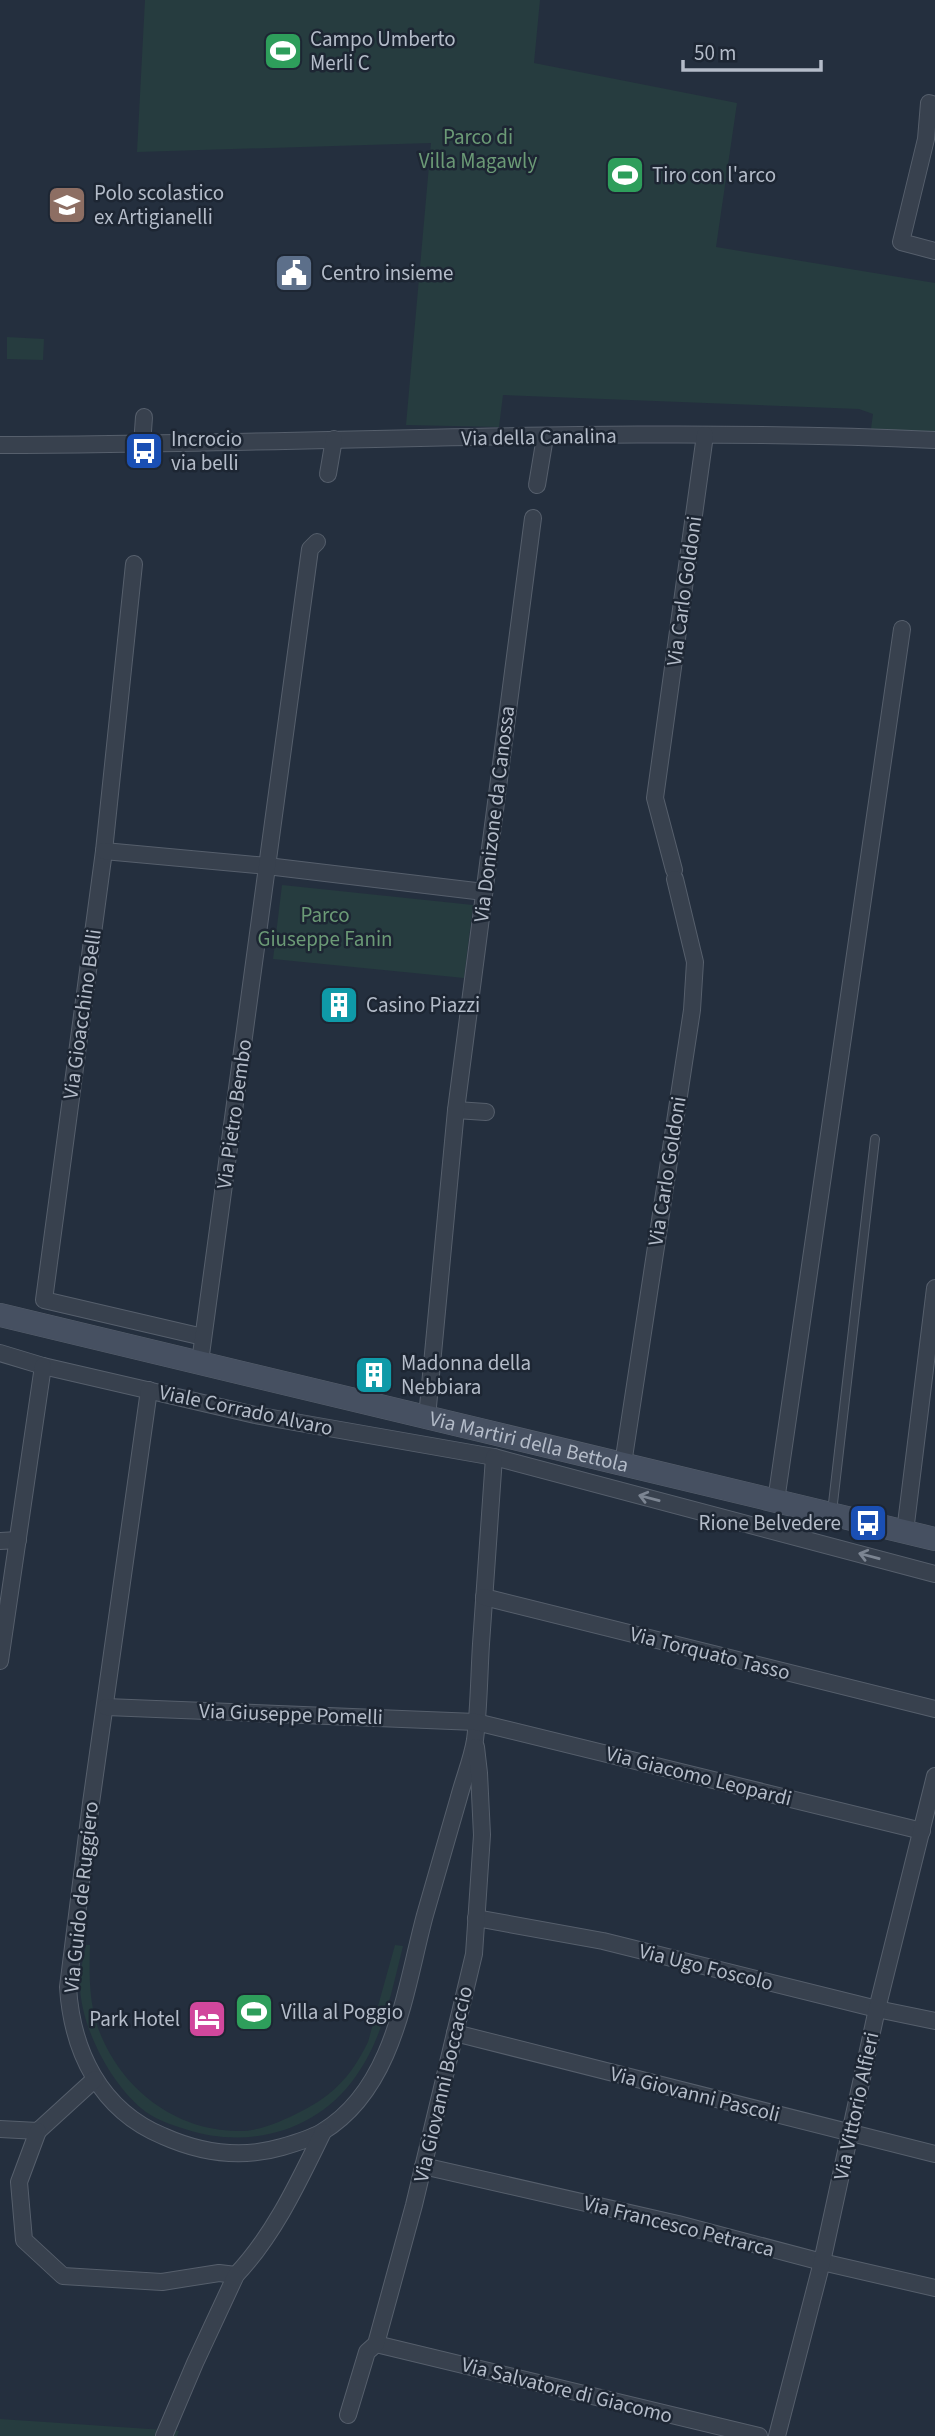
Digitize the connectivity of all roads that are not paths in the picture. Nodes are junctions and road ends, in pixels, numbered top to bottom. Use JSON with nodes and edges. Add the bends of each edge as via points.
{"nodes":[{"id":1,"x":935,"y":104,"type":"edge"},
{"id":2,"x":935,"y":251,"type":"edge"},
{"id":3,"x":144,"y":417,"type":"dead end"},
{"id":4,"x":705,"y":435,"type":"junction"},
{"id":5,"x":545,"y":437,"type":"junction"},
{"id":6,"x":334,"y":439,"type":"junction"},
{"id":7,"x":935,"y":440,"type":"edge"},
{"id":8,"x":0,"y":445,"type":"edge"},
{"id":9,"x":142,"y":445,"type":"junction"},
{"id":10,"x":328,"y":474,"type":"dead end"},
{"id":11,"x":537,"y":485,"type":"dead end"},
{"id":12,"x":533,"y":518,"type":"dead end"},
{"id":13,"x":317,"y":542,"type":"dead end"},
{"id":14,"x":134,"y":564,"type":"dead end"},
{"id":15,"x":902,"y":629,"type":"dead end"},
{"id":16,"x":104,"y":850,"type":"junction"},
{"id":17,"x":267,"y":866,"type":"junction"},
{"id":18,"x":484,"y":892,"type":"junction"},
{"id":19,"x":456,"y":1110,"type":"junction"},
{"id":20,"x":486,"y":1112,"type":"dead end"},
{"id":21,"x":875,"y":1139,"type":"dead end"},
{"id":22,"x":935,"y":1288,"type":"edge"},
{"id":23,"x":0,"y":1315,"type":"edge"},
{"id":24,"x":203,"y":1337,"type":"junction"},
{"id":25,"x":0,"y":1353,"type":"edge"},
{"id":26,"x":200,"y":1362,"type":"junction"},
{"id":27,"x":43,"y":1366,"type":"junction"},
{"id":28,"x":149,"y":1390,"type":"junction"},
{"id":29,"x":427,"y":1417,"type":"junction"},
{"id":30,"x":494,"y":1457,"type":"junction"},
{"id":31,"x":623,"y":1464,"type":"junction"},
{"id":32,"x":776,"y":1501,"type":"junction"},
{"id":33,"x":832,"y":1515,"type":"junction"},
{"id":34,"x":905,"y":1532,"type":"junction"},
{"id":35,"x":935,"y":1539,"type":"edge"},
{"id":36,"x":18,"y":1540,"type":"junction"},
{"id":37,"x":0,"y":1541,"type":"edge"},
{"id":38,"x":935,"y":1574,"type":"edge"},
{"id":39,"x":484,"y":1597,"type":"junction"},
{"id":40,"x":0,"y":1661,"type":"edge"},
{"id":41,"x":106,"y":1707,"type":"junction"},
{"id":42,"x":935,"y":1709,"type":"edge"},
{"id":43,"x":476,"y":1722,"type":"junction"},
{"id":44,"x":475,"y":1742,"type":"junction"},
{"id":45,"x":935,"y":1776,"type":"edge"},
{"id":46,"x":922,"y":1831,"type":"junction"},
{"id":47,"x":476,"y":1917,"type":"junction"},
{"id":48,"x":877,"y":2009,"type":"junction"},
{"id":49,"x":935,"y":2021,"type":"edge"},
{"id":50,"x":455,"y":2033,"type":"junction"},
{"id":51,"x":95,"y":2079,"type":"junction"},
{"id":52,"x":0,"y":2129,"type":"edge"},
{"id":53,"x":38,"y":2131,"type":"junction"},
{"id":54,"x":323,"y":2132,"type":"junction"},
{"id":55,"x":850,"y":2133,"type":"junction"},
{"id":56,"x":935,"y":2154,"type":"edge"},
{"id":57,"x":423,"y":2166,"type":"junction"},
{"id":58,"x":822,"y":2262,"type":"junction"},
{"id":59,"x":236,"y":2275,"type":"junction"},
{"id":60,"x":935,"y":2288,"type":"edge"},
{"id":61,"x":376,"y":2344,"type":"junction"},
{"id":62,"x":348,"y":2415,"type":"dead end"},
{"id":63,"x":164,"y":2436,"type":"edge"},
{"id":64,"x":759,"y":2436,"type":"edge"},
{"id":65,"x":777,"y":2436,"type":"edge"}],
"edges":[{"from":1,"to":2,"type":"street","via":[[929,103],[926,139],[901,242]]},
{"from":3,"to":9,"type":"street"},
{"from":4,"to":5,"type":"street","name":"Via della Canalina"},
{"from":4,"to":7,"type":"street","name":"Via della Canalina"},
{"from":4,"to":31,"type":"street","name":"Via Carlo Goldoni","via":[[655,798],[695,962],[692,1010]]},
{"from":5,"to":6,"type":"street","name":"Via della Canalina"},
{"from":5,"to":11,"type":"street"},
{"from":6,"to":9,"type":"street","name":"Via della Canalina"},
{"from":6,"to":10,"type":"street"},
{"from":8,"to":9,"type":"street","name":"Via della Canalina"},
{"from":12,"to":18,"type":"street","name":"Via Donizone da Canossa"},
{"from":13,"to":17,"type":"street","name":"Via Pietro Bembo","via":[[310,549]]},
{"from":14,"to":16,"type":"street","name":"Via Gioacchino Belli"},
{"from":15,"to":32,"type":"street"},
{"from":16,"to":17,"type":"street"},
{"from":16,"to":24,"type":"street","name":"Via Gioacchino Belli","via":[[44,1300]]},
{"from":17,"to":18,"type":"street"},
{"from":17,"to":24,"type":"street","name":"Via Pietro Bembo"},
{"from":18,"to":19,"type":"street","name":"Via Donizone da Canossa"},
{"from":19,"to":20,"type":"street"},
{"from":19,"to":29,"type":"street","name":"Via Donizone da Canossa"},
{"from":21,"to":33,"type":"lane"},
{"from":22,"to":34,"type":"street"},
{"from":23,"to":26,"type":"main road","name":"Via Martiri della Bettola"},
{"from":24,"to":26,"type":"street","name":"Via Pietro Bembo"},
{"from":25,"to":27,"type":"street","name":"Viale Corrado Alvaro"},
{"from":26,"to":29,"type":"main road","name":"Via Martiri della Bettola"},
{"from":27,"to":28,"type":"street","name":"Viale Corrado Alvaro"},
{"from":27,"to":36,"type":"street"},
{"from":28,"to":30,"type":"street","name":"Viale Corrado Alvaro","via":[[255,1415]]},
{"from":28,"to":41,"type":"street","name":"Via Guido de Ruggiero"},
{"from":29,"to":31,"type":"main road","name":"Via Martiri della Bettola"},
{"from":38,"to":30,"type":"street","name":"Viale Corrado Alvaro","one_way":true},
{"from":30,"to":39,"type":"street"},
{"from":31,"to":32,"type":"main road","name":"Via Martiri della Bettola"},
{"from":32,"to":33,"type":"main road","name":"Via Martiri della Bettola"},
{"from":33,"to":34,"type":"main road","name":"Via Martiri della Bettola"},
{"from":34,"to":35,"type":"main road","name":"Via Martiri della Bettola"},
{"from":36,"to":37,"type":"street"},
{"from":36,"to":40,"type":"street"},
{"from":39,"to":42,"type":"street","name":"Via Torquato Tasso"},
{"from":39,"to":43,"type":"street"},
{"from":41,"to":43,"type":"street","name":"Via Giuseppe Pomelli"},
{"from":41,"to":51,"type":"street","name":"Via Guido de Ruggiero","via":[[68,1987],[76,2040]]},
{"from":43,"to":44,"type":"street","name":"Via Guido de Ruggiero"},
{"from":43,"to":46,"type":"street","name":"Via Giacomo Leopardi"},
{"from":44,"to":47,"type":"street","name":"Via Giovanni Boccaccio","via":[[482,1835]]},
{"from":44,"to":54,"type":"street","name":"Via Guido de Ruggiero","via":[[392,2035],[369,2084]]},
{"from":45,"to":46,"type":"street","name":"Via Vittorio Alfieri"},
{"from":46,"to":48,"type":"street","name":"Via Vittorio Alfieri"},
{"from":47,"to":48,"type":"street","name":"Via Ugo Foscolo","via":[[603,1941]]},
{"from":47,"to":50,"type":"street","name":"Via Giovanni Boccaccio","via":[[474,1954]]},
{"from":48,"to":49,"type":"street","name":"Via Ugo Foscolo"},
{"from":48,"to":55,"type":"street","name":"Via Vittorio Alfieri"},
{"from":50,"to":55,"type":"street","name":"Via Giovanni Pascoli"},
{"from":50,"to":57,"type":"street","name":"Via Giovanni Boccaccio"},
{"from":51,"to":53,"type":"street"},
{"from":51,"to":54,"type":"street","name":"Via Guido de Ruggiero","via":[[131,2118],[195,2149],[247,2154],[270,2151]]},
{"from":52,"to":53,"type":"street"},
{"from":53,"to":59,"type":"street","via":[[19,2182],[24,2240],[63,2276],[162,2281]]},
{"from":54,"to":59,"type":"street","via":[[289,2200]]},
{"from":55,"to":56,"type":"street","name":"Via Giovanni Pascoli"},
{"from":55,"to":58,"type":"street","name":"Via Vittorio Alfieri"},
{"from":57,"to":58,"type":"street","name":"Via Francesco Petrarca"},
{"from":57,"to":61,"type":"street","name":"Via Giovanni Boccaccio"},
{"from":58,"to":60,"type":"street","name":"Via Francesco Petrarca"},
{"from":58,"to":65,"type":"street","name":"Via Vittorio Alfieri"},
{"from":59,"to":63,"type":"street"},
{"from":61,"to":62,"type":"street","name":"Via Giovanni Boccaccio","via":[[367,2352]]},
{"from":61,"to":64,"type":"street","name":"Via Salvatore di Giacomo"}]}
